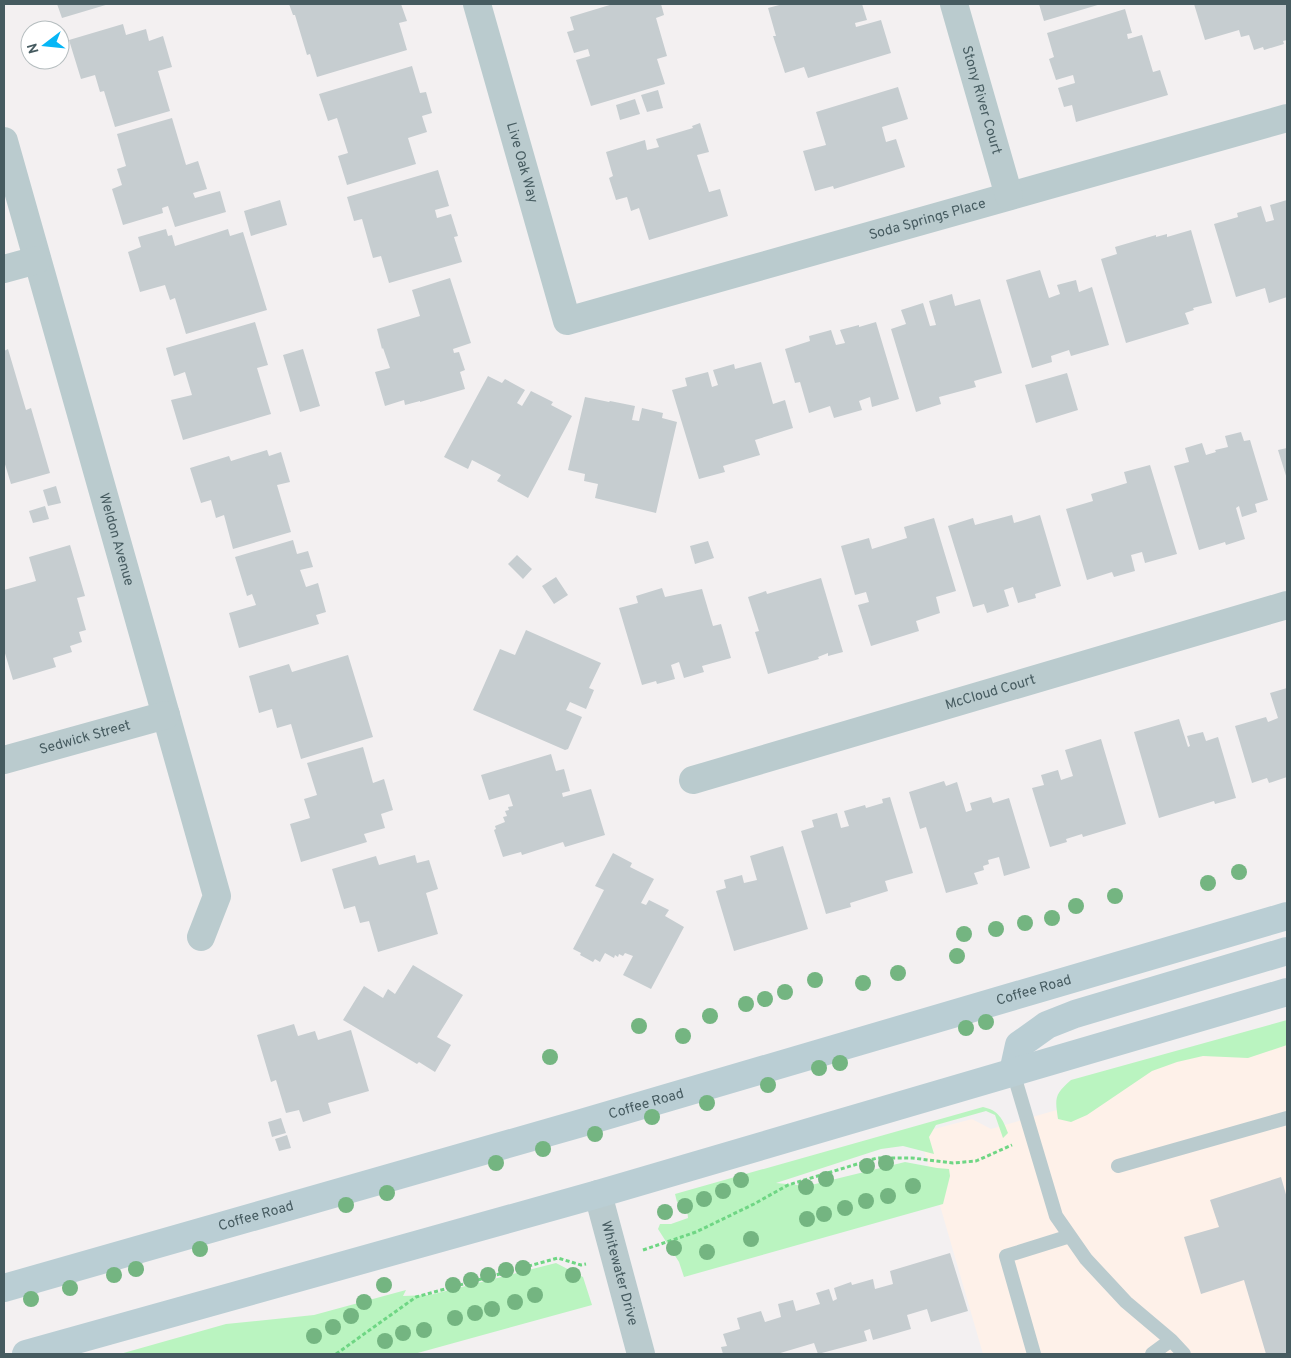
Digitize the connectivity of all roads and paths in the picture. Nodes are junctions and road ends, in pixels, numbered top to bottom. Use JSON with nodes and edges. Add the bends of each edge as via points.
{"nodes":[{"id":1,"x":478,"y":4,"type":"edge"},
{"id":2,"x":954,"y":4,"type":"edge"},
{"id":3,"x":1287,"y":118,"type":"edge"},
{"id":4,"x":4,"y":141,"type":"edge"},
{"id":5,"x":1009,"y":196,"type":"junction"},
{"id":6,"x":37,"y":260,"type":"junction"},
{"id":7,"x":4,"y":269,"type":"edge"},
{"id":8,"x":567,"y":321,"type":"joint"},
{"id":9,"x":1287,"y":605,"type":"edge"},
{"id":10,"x":166,"y":715,"type":"junction"},
{"id":11,"x":4,"y":760,"type":"edge"},
{"id":12,"x":693,"y":780,"type":"dead end"},
{"id":13,"x":1287,"y":916,"type":"edge"},
{"id":14,"x":202,"y":937,"type":"dead end"},
{"id":15,"x":1287,"y":951,"type":"edge"},
{"id":16,"x":1287,"y":992,"type":"edge"},
{"id":17,"x":1013,"y":1072,"type":"junction"},
{"id":18,"x":1287,"y":1118,"type":"edge"},
{"id":19,"x":1032,"y":1139,"type":"junction"},
{"id":20,"x":1118,"y":1166,"type":"dead end"},
{"id":21,"x":598,"y":1194,"type":"junction"},
{"id":22,"x":1070,"y":1236,"type":"junction"},
{"id":23,"x":615,"y":1260,"type":"junction"},
{"id":24,"x":4,"y":1288,"type":"edge"},
{"id":25,"x":1171,"y":1340,"type":"junction"},
{"id":26,"x":26,"y":1354,"type":"edge"},
{"id":27,"x":336,"y":1354,"type":"edge"},
{"id":28,"x":641,"y":1354,"type":"edge"},
{"id":29,"x":1034,"y":1354,"type":"edge"},
{"id":30,"x":1152,"y":1354,"type":"edge"},
{"id":31,"x":1184,"y":1354,"type":"edge"}],
"edges":[{"from":1,"to":8,"type":"street","name":"Live Oak Way"},
{"from":2,"to":5,"type":"street","name":"Stony River Court"},
{"from":3,"to":5,"type":"street","name":"Soda Springs Place"},
{"from":4,"to":6,"type":"street","name":"Weldon Avenue"},
{"from":5,"to":8,"type":"street","name":"Soda Springs Place"},
{"from":6,"to":7,"type":"street"},
{"from":6,"to":10,"type":"street","name":"Weldon Avenue"},
{"from":9,"to":12,"type":"street","name":"McCloud Court"},
{"from":10,"to":11,"type":"street","name":"Sedwick Street"},
{"from":10,"to":14,"type":"street","name":"Weldon Avenue","via":[[217,896]]},
{"from":13,"to":24,"type":"main road","name":"Coffee Road"},
{"from":15,"to":17,"type":"main road","via":[[1075,1014],[1048,1025],[1019,1045]]},
{"from":16,"to":17,"type":"main road"},
{"from":17,"to":19,"type":"lane"},
{"from":17,"to":21,"type":"main road"},
{"from":18,"to":20,"type":"lane"},
{"from":19,"to":22,"type":"lane","via":[[1056,1216]]},
{"from":19,"to":23,"type":"path","via":[[976,1161],[953,1163],[877,1158],[788,1185],[696,1232]]},
{"from":21,"to":23,"type":"street","name":"Whitewater Drive"},
{"from":21,"to":26,"type":"main road"},
{"from":22,"to":25,"type":"lane","via":[[1126,1302]]},
{"from":22,"to":29,"type":"lane","via":[[1006,1256]]},
{"from":23,"to":27,"type":"path","via":[[581,1265],[558,1258],[416,1297]]},
{"from":23,"to":28,"type":"street","name":"Whitewater Drive"},
{"from":25,"to":30,"type":"lane"},
{"from":25,"to":31,"type":"lane"}]}
